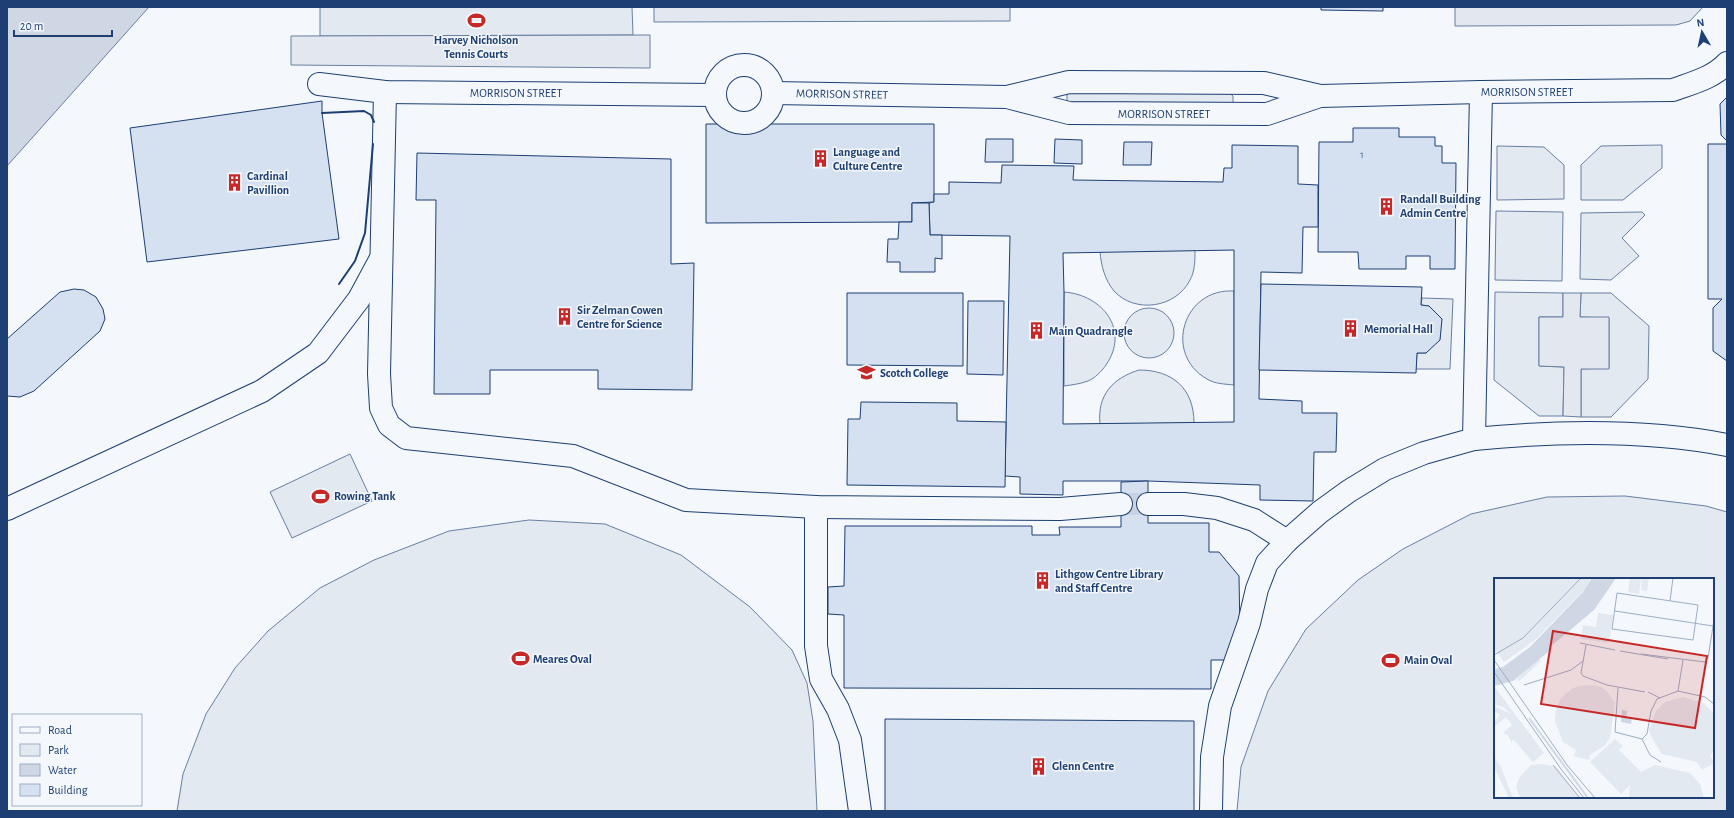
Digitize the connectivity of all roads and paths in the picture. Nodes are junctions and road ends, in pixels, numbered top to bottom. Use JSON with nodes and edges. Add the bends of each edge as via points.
{"nodes":[{"id":1,"x":1727,"y":63,"type":"edge"},
{"id":2,"x":319,"y":84,"type":"dead end"},
{"id":3,"x":385,"y":92,"type":"junction"},
{"id":4,"x":1481,"y":92,"type":"junction"},
{"id":5,"x":773,"y":93,"type":"junction"},
{"id":6,"x":714,"y":95,"type":"junction"},
{"id":7,"x":1320,"y":96,"type":"junction"},
{"id":8,"x":1007,"y":97,"type":"junction"},
{"id":9,"x":382,"y":258,"type":"junction"},
{"id":10,"x":1474,"y":439,"type":"junction"},
{"id":11,"x":1727,"y":445,"type":"edge"},
{"id":12,"x":1121,"y":504,"type":"tunnel mouth"},
{"id":13,"x":1148,"y":504,"type":"tunnel mouth"},
{"id":14,"x":816,"y":507,"type":"junction"},
{"id":15,"x":7,"y":509,"type":"edge"},
{"id":16,"x":1287,"y":541,"type":"junction"},
{"id":17,"x":860,"y":811,"type":"edge"},
{"id":18,"x":1211,"y":811,"type":"edge"}],
"edges":[{"from":1,"to":4,"type":"street","name":"MORRISON STREET","via":[[1703,80],[1673,90]]},
{"from":2,"to":3,"type":"street","name":"MORRISON STREET"},
{"from":3,"to":6,"type":"street","name":"MORRISON STREET"},
{"from":3,"to":9,"type":"street"},
{"from":4,"to":7,"type":"street","name":"MORRISON STREET"},
{"from":4,"to":10,"type":"street"},
{"from":5,"to":6,"type":"street","via":[[768,110],[753,122],[744,123],[727,118],[716,104]]},
{"from":5,"to":6,"type":"street","via":[[767,76],[752,66],[743,64],[726,70],[715,85]]},
{"from":5,"to":8,"type":"street","name":"MORRISON STREET"},
{"from":7,"to":8,"type":"street","name":"MORRISON STREET","via":[[1264,83],[1069,82]]},
{"from":7,"to":8,"type":"street","name":"MORRISON STREET","via":[[1267,114],[1069,113]]},
{"from":9,"to":14,"type":"street","via":[[379,374],[381,408],[389,425],[406,438],[573,456],[686,500]]},
{"from":9,"to":15,"type":"street","via":[[359,299],[318,353],[262,391]]},
{"from":10,"to":11,"type":"street","via":[[1530,434],[1593,433],[1658,436]]},
{"from":10,"to":16,"type":"street","via":[[1424,453],[1385,470],[1320,512]]},
{"from":12,"to":14,"type":"street","via":[[1060,509]]},
{"from":13,"to":16,"type":"street","via":[[1184,504],[1217,508],[1254,520]]},
{"from":14,"to":17,"type":"street","via":[[816,646],[822,679],[838,709],[850,740]]},
{"from":16,"to":18,"type":"street","via":[[1267,563],[1220,706],[1212,757]]}]}
